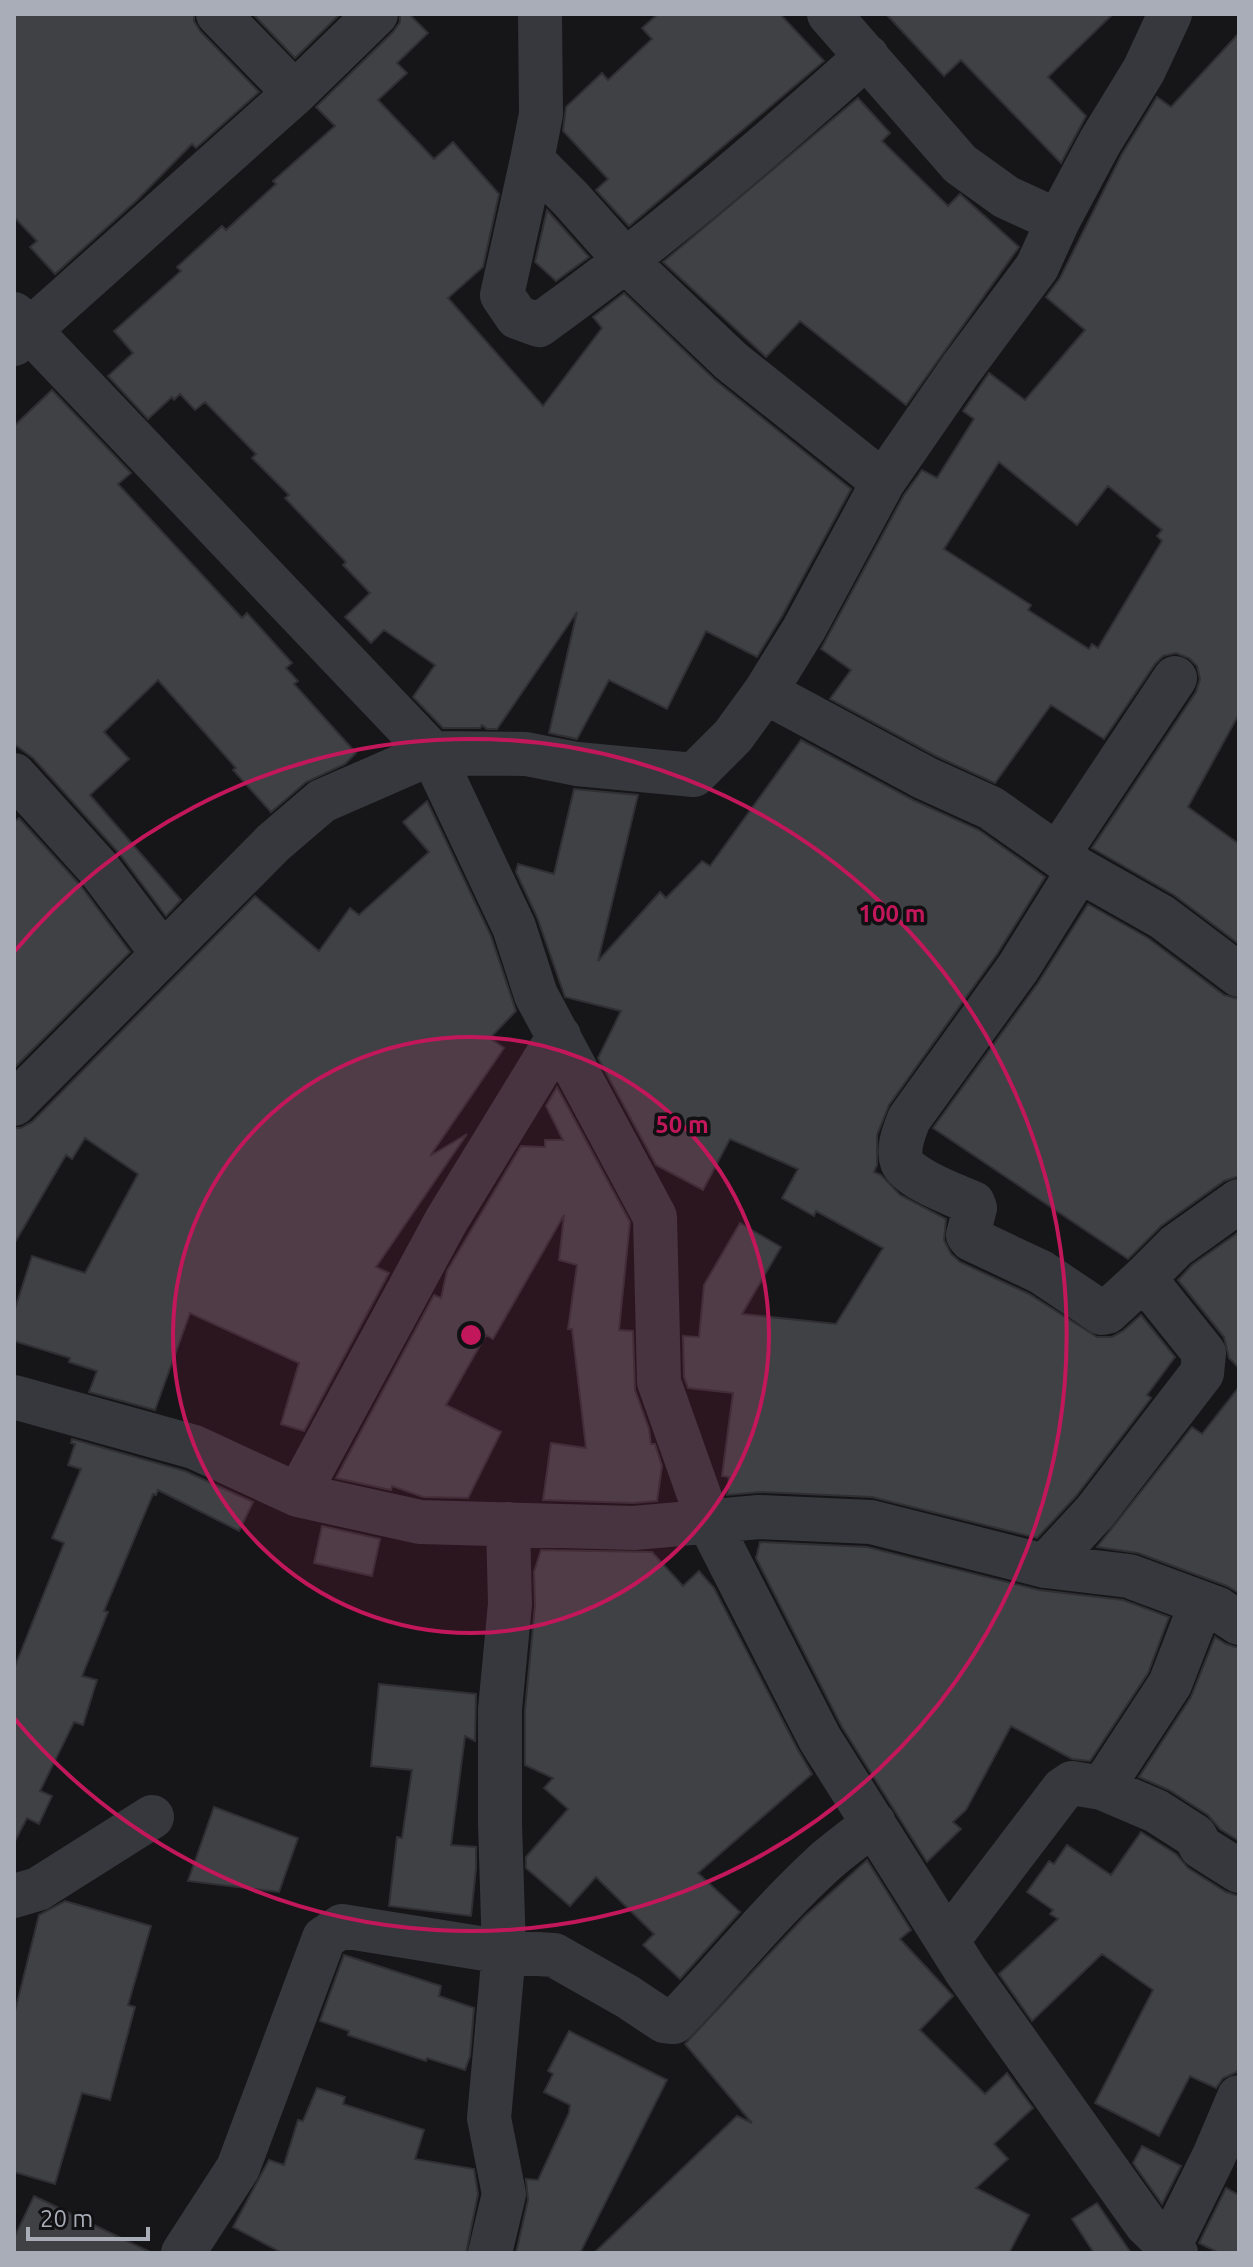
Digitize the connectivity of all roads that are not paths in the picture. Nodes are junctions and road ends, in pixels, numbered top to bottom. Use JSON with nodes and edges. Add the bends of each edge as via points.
{"nodes":[{"id":1,"x":218,"y":14,"type":"edge"},
{"id":2,"x":376,"y":14,"type":"edge"},
{"id":3,"x":540,"y":14,"type":"edge"},
{"id":4,"x":829,"y":14,"type":"edge"},
{"id":5,"x":1170,"y":14,"type":"edge"},
{"id":6,"x":867,"y":56,"type":"junction"},
{"id":7,"x":295,"y":93,"type":"junction"},
{"id":8,"x":532,"y":160,"type":"junction"},
{"id":9,"x":1058,"y":221,"type":"junction"},
{"id":10,"x":627,"y":262,"type":"junction"},
{"id":11,"x":19,"y":330,"type":"edge"},
{"id":12,"x":883,"y":482,"type":"junction"},
{"id":13,"x":1175,"y":678,"type":"dead end"},
{"id":14,"x":765,"y":692,"type":"junction"},
{"id":15,"x":432,"y":753,"type":"junction"},
{"id":16,"x":14,"y":775,"type":"edge"},
{"id":17,"x":1068,"y":862,"type":"junction"},
{"id":18,"x":163,"y":954,"type":"junction"},
{"id":19,"x":1239,"y":975,"type":"edge"},
{"id":20,"x":559,"y":1036,"type":"junction"},
{"id":21,"x":14,"y":1104,"type":"edge"},
{"id":22,"x":1239,"y":1201,"type":"edge"},
{"id":23,"x":1144,"y":1278,"type":"junction"},
{"id":24,"x":14,"y":1397,"type":"edge"},
{"id":25,"x":298,"y":1495,"type":"junction"},
{"id":26,"x":708,"y":1520,"type":"junction"},
{"id":27,"x":508,"y":1524,"type":"junction"},
{"id":28,"x":1045,"y":1566,"type":"junction"},
{"id":29,"x":1224,"y":1604,"type":"edge"},
{"id":30,"x":1102,"y":1788,"type":"junction"},
{"id":31,"x":152,"y":1817,"type":"dead end"},
{"id":32,"x":874,"y":1823,"type":"junction"},
{"id":33,"x":1239,"y":1871,"type":"edge"},
{"id":34,"x":14,"y":1896,"type":"edge"},
{"id":35,"x":948,"y":1940,"type":"junction"},
{"id":36,"x":504,"y":1952,"type":"junction"},
{"id":37,"x":1239,"y":2097,"type":"edge"},
{"id":38,"x":1169,"y":2251,"type":"edge"},
{"id":39,"x":183,"y":2253,"type":"edge"},
{"id":40,"x":490,"y":2253,"type":"edge"}],
"edges":[{"from":1,"to":7,"type":"street"},
{"from":2,"to":7,"type":"street"},
{"from":3,"to":8,"type":"street","via":[[541,114]]},
{"from":4,"to":6,"type":"street"},
{"from":5,"to":9,"type":"street"},
{"from":6,"to":9,"type":"street","via":[[960,164],[1006,197]]},
{"from":6,"to":10,"type":"street"},
{"from":7,"to":11,"type":"street"},
{"from":8,"to":10,"type":"street"},
{"from":8,"to":10,"type":"street","via":[[502,295],[517,317],[539,325]]},
{"from":9,"to":12,"type":"street","via":[[1037,267]]},
{"from":10,"to":12,"type":"street","via":[[731,361]]},
{"from":11,"to":15,"type":"street"},
{"from":12,"to":14,"type":"street"},
{"from":13,"to":17,"type":"street"},
{"from":14,"to":15,"type":"street","via":[[733,736],[694,775],[526,754]]},
{"from":14,"to":17,"type":"street","via":[[991,808]]},
{"from":15,"to":18,"type":"street","via":[[322,801]]},
{"from":15,"to":20,"type":"street","via":[[514,927],[536,995]]},
{"from":16,"to":18,"type":"street","via":[[99,869]]},
{"from":17,"to":19,"type":"street","via":[[1162,917]]},
{"from":17,"to":23,"type":"street","via":[[1018,968],[909,1119],[901,1160],[907,1172],[973,1203],[971,1239],[1041,1272],[1102,1313]]},
{"from":18,"to":21,"type":"street"},
{"from":20,"to":25,"type":"street","via":[[446,1221]]},
{"from":20,"to":26,"type":"street","via":[[655,1217],[659,1382]]},
{"from":22,"to":23,"type":"street","via":[[1176,1246]]},
{"from":23,"to":28,"type":"street","via":[[1204,1353],[1202,1373],[1095,1512]]},
{"from":24,"to":25,"type":"street","via":[[194,1447]]},
{"from":25,"to":27,"type":"street","via":[[420,1522]]},
{"from":26,"to":27,"type":"street","via":[[634,1528]]},
{"from":26,"to":28,"type":"street","via":[[871,1522]]},
{"from":26,"to":32,"type":"street","via":[[820,1739]]},
{"from":27,"to":36,"type":"street","via":[[510,1604],[500,1709]]},
{"from":28,"to":29,"type":"street","via":[[1129,1576]]},
{"from":29,"to":30,"type":"street"},
{"from":30,"to":33,"type":"street","via":[[1156,1811]]},
{"from":30,"to":35,"type":"street","via":[[1072,1783],[1063,1789]]},
{"from":31,"to":34,"type":"street","via":[[38,1889]]},
{"from":32,"to":35,"type":"street"},
{"from":32,"to":36,"type":"street","via":[[826,1861],[674,2022],[664,2021],[554,1955]]},
{"from":35,"to":38,"type":"street"},
{"from":36,"to":39,"type":"street","via":[[342,1926],[324,1938],[238,2168]]},
{"from":36,"to":40,"type":"street","via":[[489,2118],[504,2194]]},
{"from":37,"to":38,"type":"street"}]}
